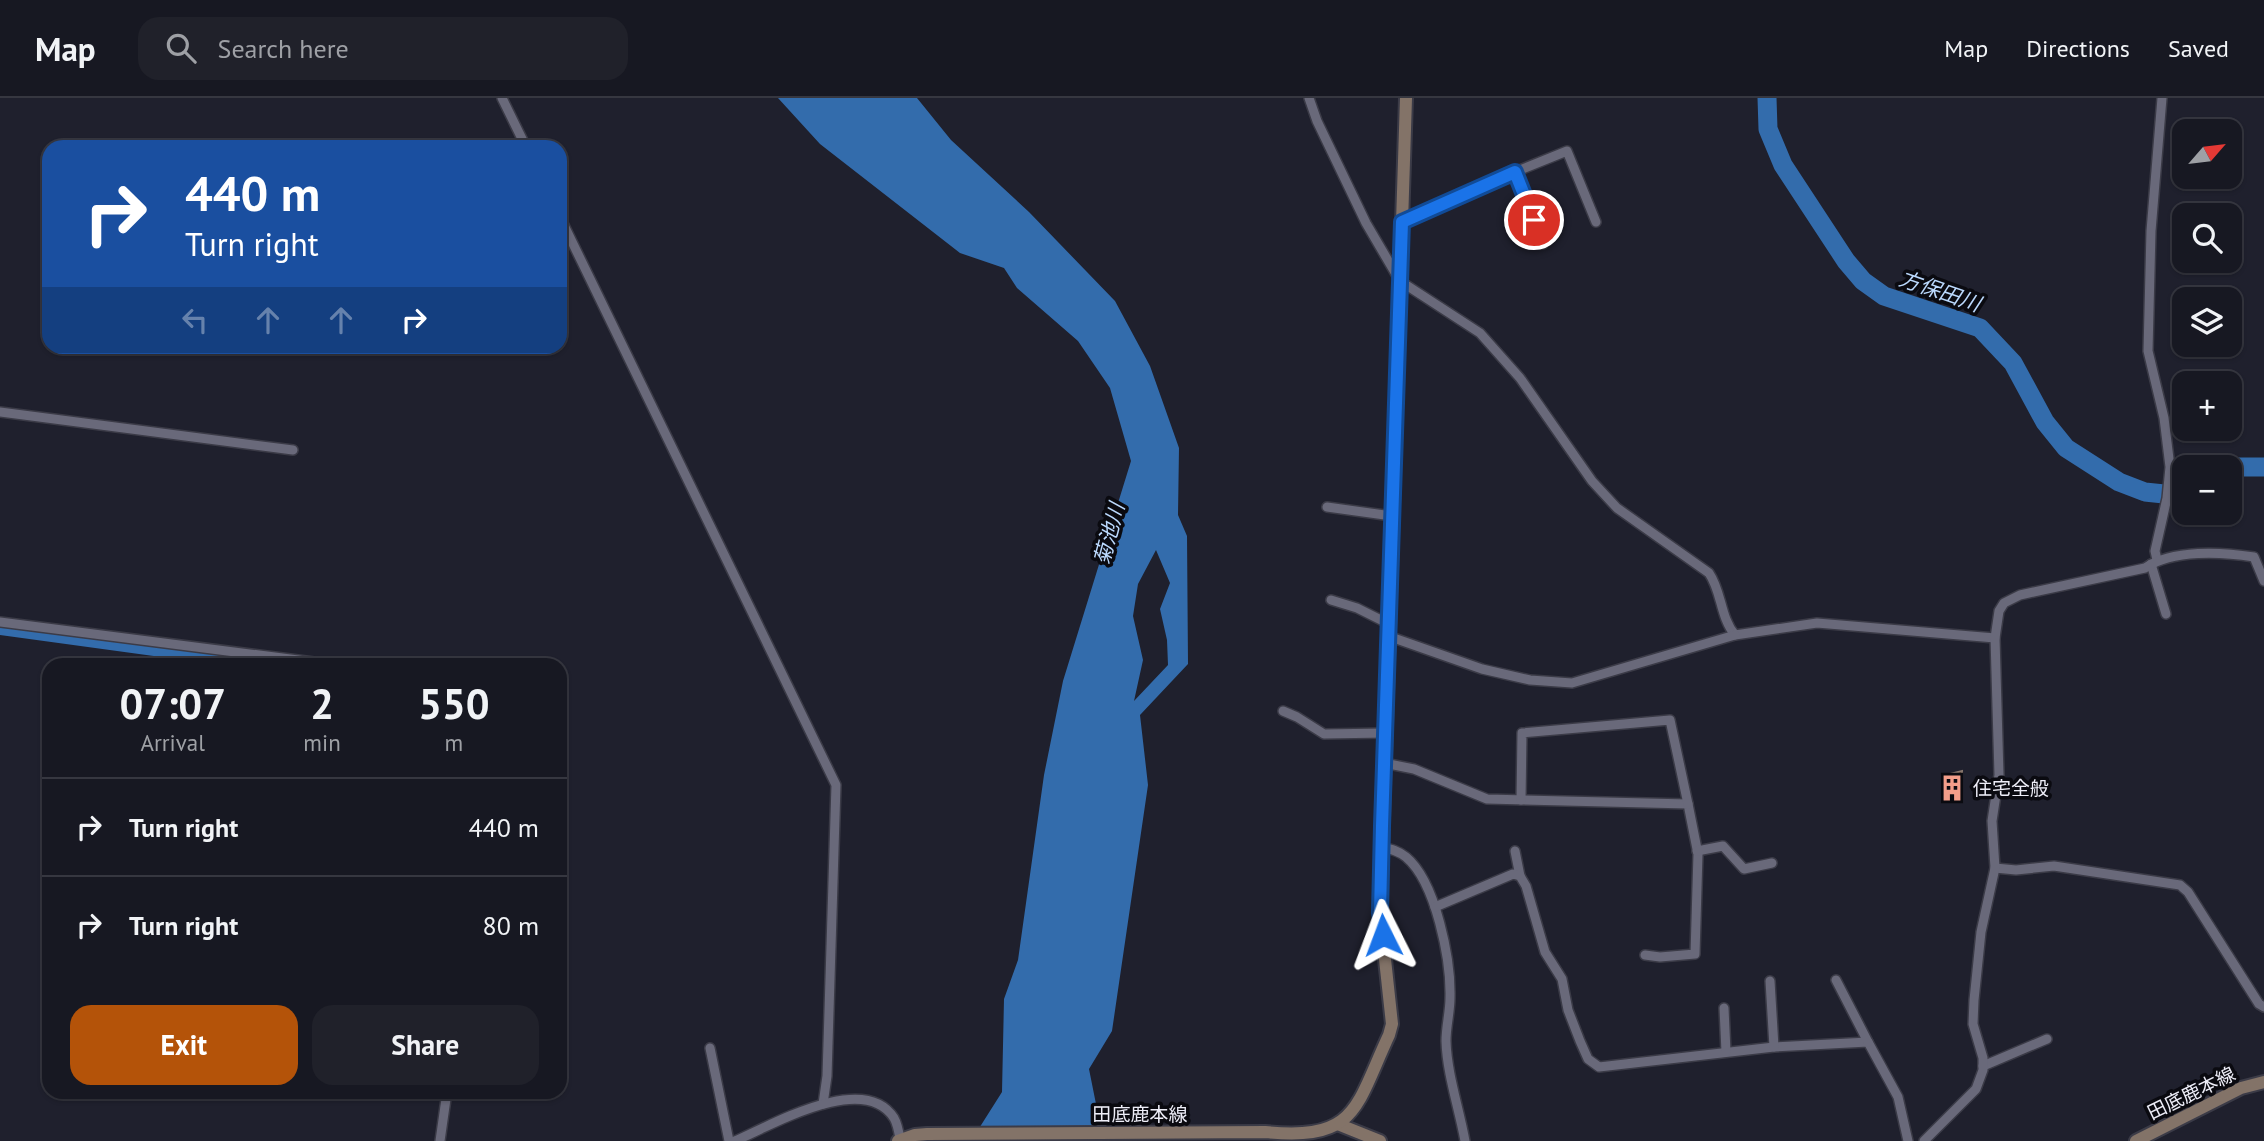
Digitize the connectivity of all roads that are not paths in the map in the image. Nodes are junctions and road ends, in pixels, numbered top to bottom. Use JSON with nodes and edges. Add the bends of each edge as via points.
{"nodes":[{"id":1,"x":502,"y":98,"type":"edge"},
{"id":2,"x":1309,"y":98,"type":"edge"},
{"id":3,"x":1406,"y":98,"type":"edge"},
{"id":4,"x":2162,"y":98,"type":"edge"},
{"id":5,"x":523,"y":140,"type":"edge"},
{"id":6,"x":1515,"y":172,"type":"junction"},
{"id":7,"x":1402,"y":222,"type":"junction"},
{"id":8,"x":1597,"y":222,"type":"dead end"},
{"id":9,"x":567,"y":231,"type":"edge"},
{"id":10,"x":1543,"y":244,"type":"dead end"},
{"id":11,"x":1400,"y":281,"type":"junction"},
{"id":12,"x":0,"y":412,"type":"edge"},
{"id":13,"x":293,"y":450,"type":"dead end"},
{"id":14,"x":1327,"y":507,"type":"dead end"},
{"id":15,"x":1392,"y":516,"type":"junction"},
{"id":16,"x":2154,"y":562,"type":"junction"},
{"id":17,"x":2264,"y":581,"type":"edge"},
{"id":18,"x":1331,"y":600,"type":"dead end"},
{"id":19,"x":2166,"y":614,"type":"dead end"},
{"id":20,"x":0,"y":622,"type":"edge"},
{"id":21,"x":1389,"y":630,"type":"junction"},
{"id":22,"x":1735,"y":635,"type":"junction"},
{"id":23,"x":1995,"y":638,"type":"junction"},
{"id":24,"x":282,"y":658,"type":"edge"},
{"id":25,"x":1283,"y":711,"type":"dead end"},
{"id":26,"x":1385,"y":733,"type":"junction"},
{"id":27,"x":1384,"y":763,"type":"junction"},
{"id":28,"x":1521,"y":800,"type":"junction"},
{"id":29,"x":1688,"y":804,"type":"junction"},
{"id":30,"x":1382,"y":847,"type":"junction"},
{"id":31,"x":1515,"y":850,"type":"dead end"},
{"id":32,"x":1697,"y":851,"type":"junction"},
{"id":33,"x":1772,"y":863,"type":"dead end"},
{"id":34,"x":1995,"y":868,"type":"junction"},
{"id":35,"x":1520,"y":876,"type":"junction"},
{"id":36,"x":1434,"y":907,"type":"junction"},
{"id":37,"x":1645,"y":954,"type":"dead end"},
{"id":38,"x":1836,"y":980,"type":"dead end"},
{"id":39,"x":1770,"y":981,"type":"dead end"},
{"id":40,"x":2264,"y":1007,"type":"edge"},
{"id":41,"x":1724,"y":1008,"type":"dead end"},
{"id":42,"x":2047,"y":1039,"type":"dead end"},
{"id":43,"x":1868,"y":1042,"type":"junction"},
{"id":44,"x":1774,"y":1047,"type":"junction"},
{"id":45,"x":710,"y":1048,"type":"dead end"},
{"id":46,"x":1726,"y":1052,"type":"junction"},
{"id":47,"x":1983,"y":1066,"type":"junction"},
{"id":48,"x":2264,"y":1082,"type":"edge"},
{"id":49,"x":446,"y":1099,"type":"edge"},
{"id":50,"x":823,"y":1104,"type":"junction"},
{"id":51,"x":1340,"y":1125,"type":"junction"},
{"id":52,"x":1187,"y":1137,"type":"edge"},
{"id":53,"x":899,"y":1140,"type":"edge"},
{"id":54,"x":440,"y":1141,"type":"edge"},
{"id":55,"x":729,"y":1141,"type":"edge"},
{"id":56,"x":735,"y":1141,"type":"edge"},
{"id":57,"x":1380,"y":1141,"type":"edge"},
{"id":58,"x":1465,"y":1141,"type":"edge"},
{"id":59,"x":1908,"y":1141,"type":"edge"},
{"id":60,"x":1924,"y":1141,"type":"edge"},
{"id":61,"x":2136,"y":1141,"type":"edge"}],
"edges":[{"from":1,"to":5,"type":"street"},
{"from":2,"to":11,"type":"street","via":[[1366,223]]},
{"from":3,"to":7,"type":"main road"},
{"from":4,"to":16,"type":"street","via":[[2151,231],[2148,351],[2170,467]]},
{"from":6,"to":7,"type":"street"},
{"from":6,"to":8,"type":"street","via":[[1567,151]]},
{"from":6,"to":10,"type":"street"},
{"from":7,"to":11,"type":"main road"},
{"from":9,"to":50,"type":"street","via":[[836,785]]},
{"from":11,"to":15,"type":"main road"},
{"from":11,"to":22,"type":"street","via":[[1480,333],[1520,378],[1616,508],[1709,573],[1727,626]]},
{"from":12,"to":13,"type":"street"},
{"from":14,"to":15,"type":"street"},
{"from":15,"to":21,"type":"main road"},
{"from":16,"to":17,"type":"street","via":[[2191,555],[2254,557]]},
{"from":16,"to":19,"type":"street"},
{"from":16,"to":23,"type":"street","via":[[2145,568],[2009,599],[1999,611]]},
{"from":18,"to":21,"type":"street","via":[[1357,608]]},
{"from":20,"to":24,"type":"street"},
{"from":21,"to":22,"type":"street","via":[[1482,669],[1572,683]]},
{"from":21,"to":26,"type":"main road"},
{"from":22,"to":23,"type":"street","via":[[1817,623]]},
{"from":23,"to":34,"type":"street","via":[[2000,775],[1992,821]]},
{"from":25,"to":26,"type":"street","via":[[1324,734]]},
{"from":26,"to":27,"type":"main road"},
{"from":27,"to":28,"type":"street","via":[[1414,769],[1487,800]]},
{"from":27,"to":30,"type":"main road"},
{"from":28,"to":29,"type":"street"},
{"from":28,"to":29,"type":"street","via":[[1522,733],[1670,720]]},
{"from":29,"to":32,"type":"street"},
{"from":30,"to":36,"type":"street","via":[[1407,857],[1420,873]]},
{"from":30,"to":51,"type":"main road","via":[[1380,913],[1392,1024],[1360,1098]]},
{"from":31,"to":35,"type":"street"},
{"from":32,"to":33,"type":"street","via":[[1723,846],[1744,869]]},
{"from":32,"to":37,"type":"street","via":[[1695,954]]},
{"from":34,"to":40,"type":"street","via":[[2054,866],[2180,886]]},
{"from":34,"to":47,"type":"street","via":[[1981,932],[1974,1000],[1973,1024]]},
{"from":35,"to":36,"type":"street","via":[[1513,874]]},
{"from":35,"to":46,"type":"street","via":[[1588,1059],[1600,1067]]},
{"from":36,"to":58,"type":"street","via":[[1449,967],[1446,1041]]},
{"from":38,"to":43,"type":"street"},
{"from":39,"to":44,"type":"street"},
{"from":41,"to":46,"type":"street"},
{"from":42,"to":47,"type":"street"},
{"from":43,"to":44,"type":"street"},
{"from":43,"to":59,"type":"street","via":[[1898,1097]]},
{"from":44,"to":46,"type":"street"},
{"from":45,"to":55,"type":"street"},
{"from":47,"to":60,"type":"street","via":[[1976,1089]]},
{"from":48,"to":61,"type":"main road","name":"田底鹿本線","via":[[2241,1088]]},
{"from":49,"to":54,"type":"street"},
{"from":50,"to":53,"type":"street","via":[[856,1097],[874,1101],[894,1118]]},
{"from":50,"to":56,"type":"street"},
{"from":51,"to":52,"type":"main road","name":"田底鹿本線","via":[[1310,1135]]},
{"from":51,"to":57,"type":"main road"},
{"from":52,"to":53,"type":"main road","name":"田底鹿本線","via":[[927,1134]]}]}
